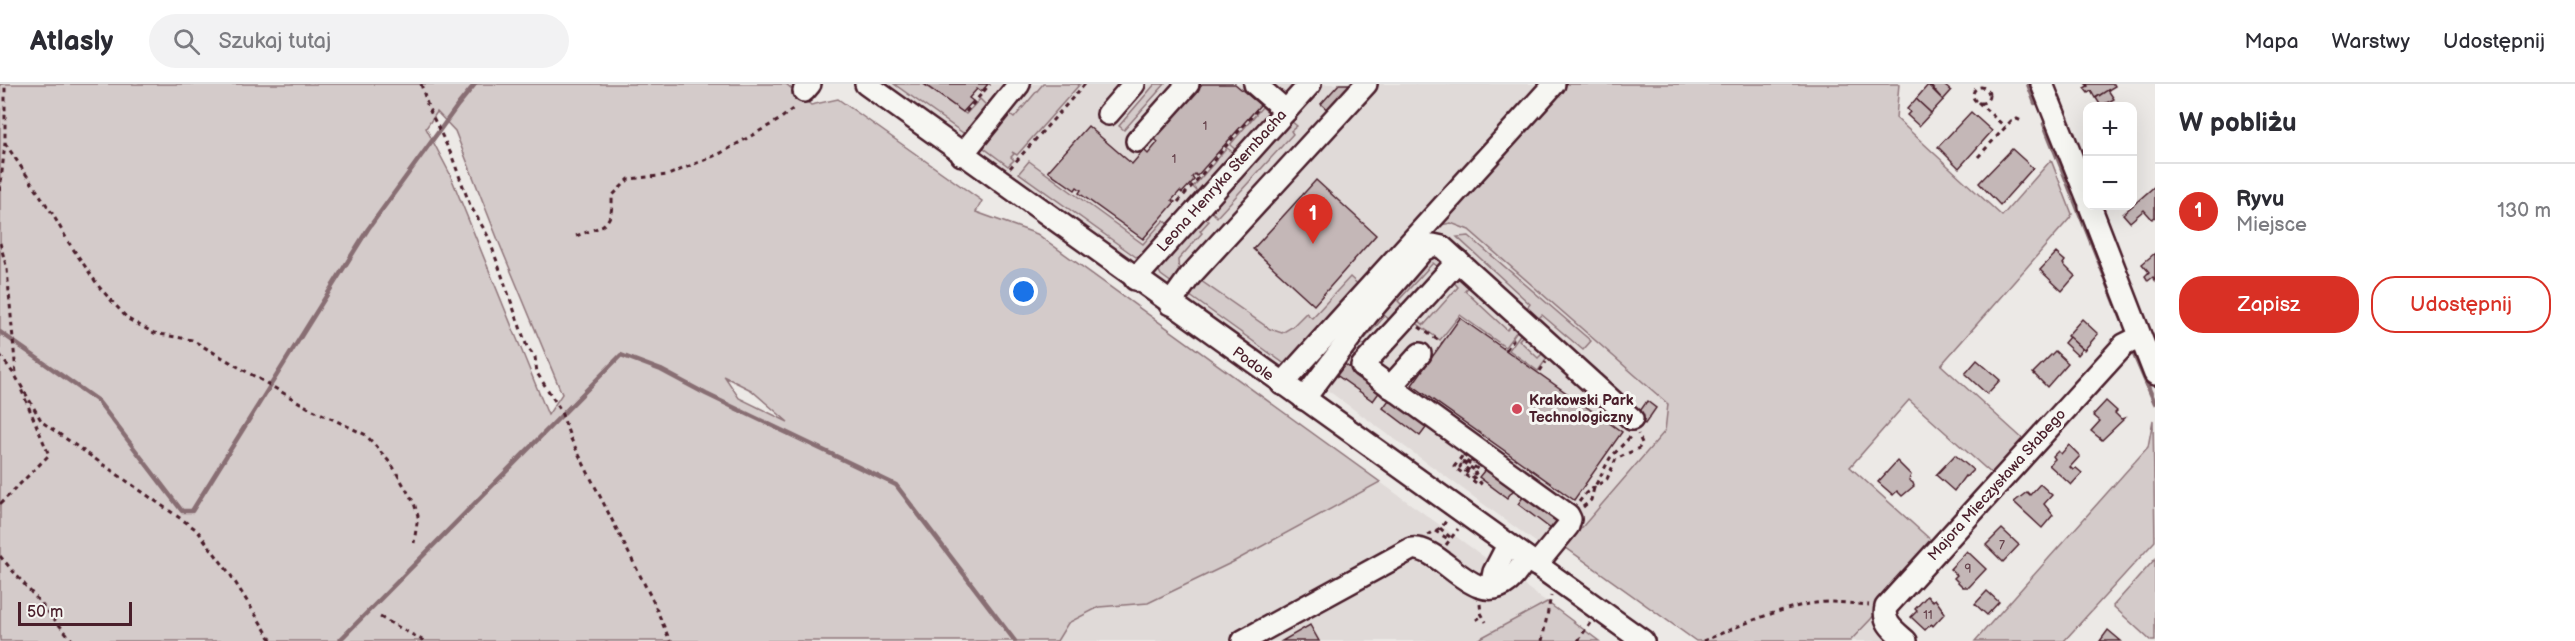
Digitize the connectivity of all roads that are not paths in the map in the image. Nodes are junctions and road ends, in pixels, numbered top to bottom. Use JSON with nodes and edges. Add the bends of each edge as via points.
{"nodes":[{"id":1,"x":866,"y":84,"type":"edge"},
{"id":2,"x":1019,"y":84,"type":"edge"},
{"id":3,"x":1134,"y":84,"type":"edge"},
{"id":4,"x":1188,"y":84,"type":"edge"},
{"id":5,"x":1255,"y":84,"type":"edge"},
{"id":6,"x":1310,"y":84,"type":"edge"},
{"id":7,"x":1366,"y":84,"type":"edge"},
{"id":8,"x":1554,"y":84,"type":"edge"},
{"id":9,"x":2042,"y":84,"type":"edge"},
{"id":10,"x":1286,"y":111,"type":"junction"},
{"id":11,"x":1108,"y":114,"type":"dead end"},
{"id":12,"x":1137,"y":141,"type":"dead end"},
{"id":13,"x":962,"y":155,"type":"junction"},
{"id":14,"x":2083,"y":186,"type":"edge"},
{"id":15,"x":2092,"y":210,"type":"edge"},
{"id":16,"x":1458,"y":261,"type":"junction"},
{"id":17,"x":1135,"y":279,"type":"junction"},
{"id":18,"x":1170,"y":304,"type":"junction"},
{"id":19,"x":2140,"y":337,"type":"junction"},
{"id":20,"x":1420,"y":354,"type":"dead end"},
{"id":21,"x":2155,"y":374,"type":"edge"},
{"id":22,"x":1282,"y":384,"type":"junction"},
{"id":23,"x":1390,"y":387,"type":"junction"},
{"id":24,"x":1304,"y":399,"type":"junction"},
{"id":25,"x":1632,"y":425,"type":"road end"},
{"id":26,"x":1508,"y":545,"type":"junction"},
{"id":27,"x":1531,"y":562,"type":"junction"},
{"id":28,"x":1491,"y":587,"type":"junction"},
{"id":29,"x":1243,"y":641,"type":"edge"},
{"id":30,"x":1643,"y":641,"type":"edge"},
{"id":31,"x":1906,"y":641,"type":"edge"}],
"edges":[{"from":1,"to":13,"type":"street","name":"Podole"},
{"from":2,"to":13,"type":"street"},
{"from":3,"to":11,"type":"street"},
{"from":4,"to":12,"type":"street"},
{"from":5,"to":10,"type":"street"},
{"from":6,"to":10,"type":"street","name":"Leona Henryka Sternbacha"},
{"from":7,"to":18,"type":"street","via":[[1190,276]]},
{"from":8,"to":22,"type":"street"},
{"from":9,"to":14,"type":"street"},
{"from":10,"to":17,"type":"street","name":"Leona Henryka Sternbacha"},
{"from":13,"to":17,"type":"street","name":"Podole"},
{"from":15,"to":19,"type":"street"},
{"from":16,"to":23,"type":"street","via":[[1362,366]]},
{"from":16,"to":24,"type":"street","via":[[1442,247],[1433,245],[1423,250],[1367,315]]},
{"from":16,"to":25,"type":"street"},
{"from":17,"to":18,"type":"street","name":"Podole"},
{"from":18,"to":22,"type":"street","name":"Podole"},
{"from":19,"to":21,"type":"street"},
{"from":19,"to":31,"type":"street","name":"Majora Mieczysława Słabego","via":[[2124,345],[1887,615]]},
{"from":20,"to":23,"type":"street"},
{"from":22,"to":24,"type":"street","name":"Podole"},
{"from":23,"to":27,"type":"street","via":[[1568,515],[1569,525]]},
{"from":24,"to":26,"type":"street","name":"Podole"},
{"from":26,"to":27,"type":"street","name":"Podole"},
{"from":26,"to":28,"type":"street"},
{"from":27,"to":28,"type":"street","via":[[1509,581]]},
{"from":27,"to":30,"type":"street","name":"Podole"},
{"from":28,"to":29,"type":"street","via":[[1461,578],[1425,550],[1411,549]]}]}
